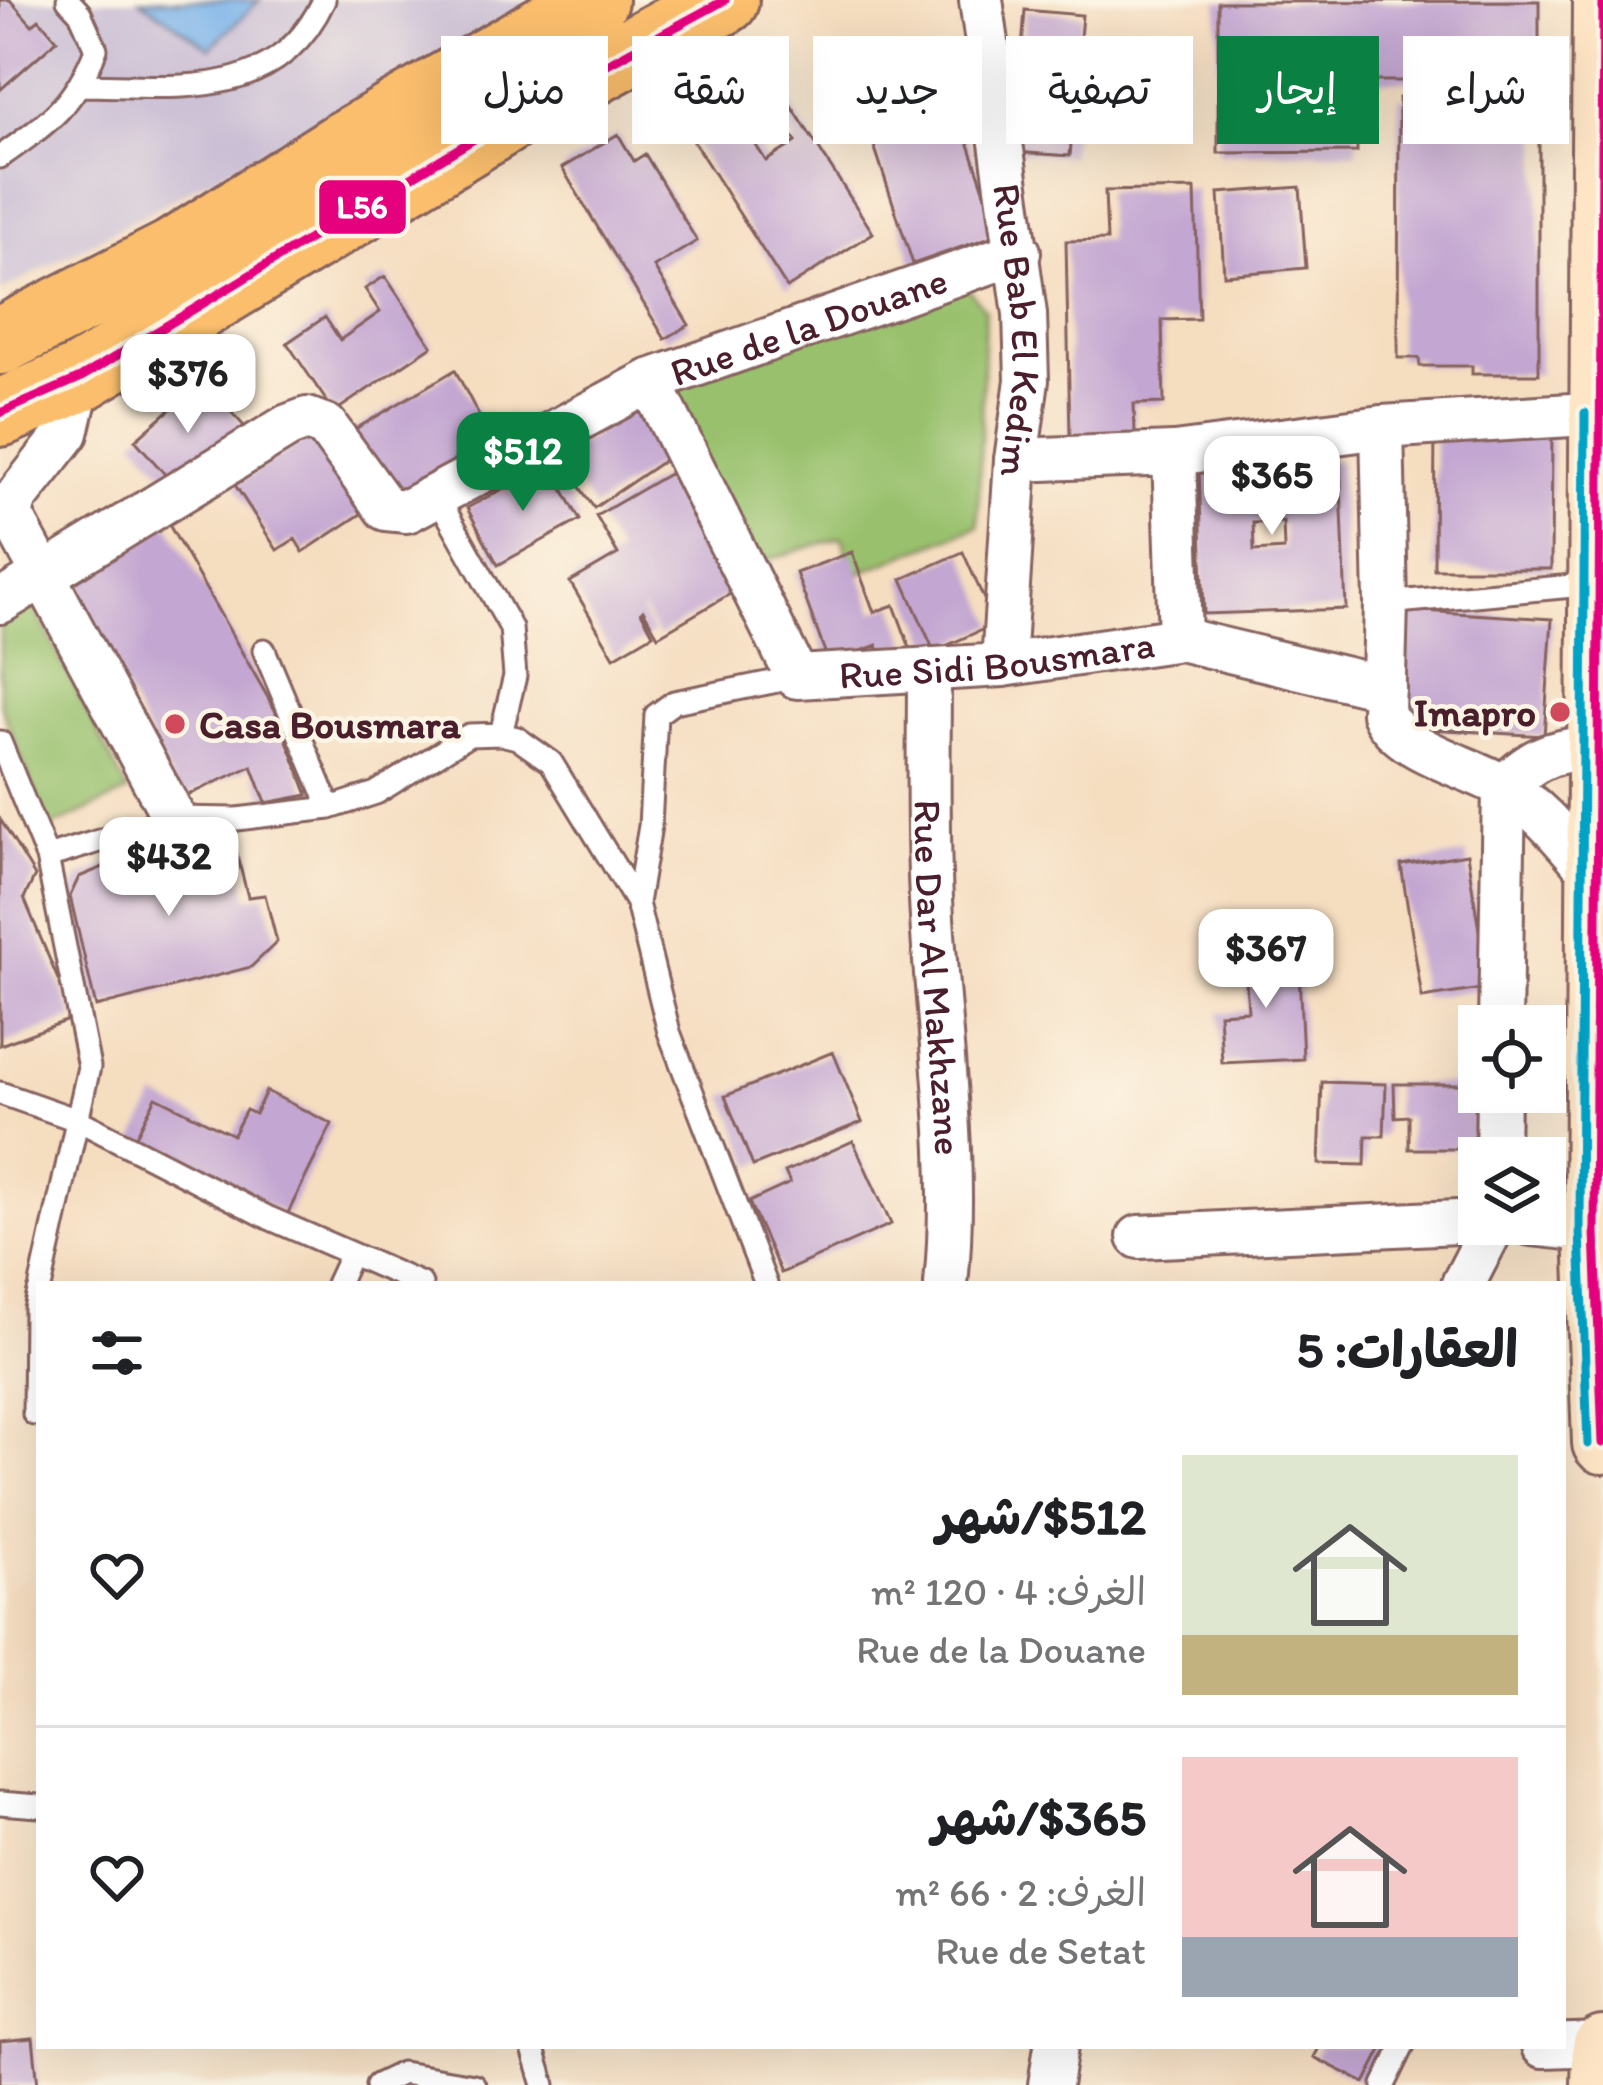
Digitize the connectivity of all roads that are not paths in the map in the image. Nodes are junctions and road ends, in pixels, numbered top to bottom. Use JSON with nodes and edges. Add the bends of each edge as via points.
{"nodes":[{"id":1,"x":68,"y":0,"type":"edge"},
{"id":2,"x":324,"y":0,"type":"edge"},
{"id":3,"x":594,"y":0,"type":"edge"},
{"id":4,"x":725,"y":0,"type":"edge"},
{"id":5,"x":981,"y":0,"type":"edge"},
{"id":6,"x":1603,"y":0,"type":"edge"},
{"id":7,"x":82,"y":85,"type":"junction"},
{"id":8,"x":0,"y":157,"type":"edge"},
{"id":9,"x":1019,"y":252,"type":"junction"},
{"id":10,"x":0,"y":341,"type":"edge"},
{"id":11,"x":80,"y":378,"type":"junction"},
{"id":12,"x":650,"y":381,"type":"junction"},
{"id":13,"x":0,"y":412,"type":"edge"},
{"id":14,"x":1601,"y":413,"type":"edge"},
{"id":15,"x":1382,"y":427,"type":"junction"},
{"id":16,"x":1174,"y":454,"type":"junction"},
{"id":17,"x":1016,"y":460,"type":"junction"},
{"id":18,"x":436,"y":494,"type":"junction"},
{"id":19,"x":46,"y":575,"type":"junction"},
{"id":20,"x":1601,"y":583,"type":"edge"},
{"id":21,"x":0,"y":602,"type":"edge"},
{"id":22,"x":1386,"y":603,"type":"junction"},
{"id":23,"x":1180,"y":639,"type":"junction"},
{"id":24,"x":264,"y":650,"type":"dead end"},
{"id":25,"x":1003,"y":665,"type":"junction"},
{"id":26,"x":929,"y":669,"type":"junction"},
{"id":27,"x":797,"y":677,"type":"junction"},
{"id":28,"x":1384,"y":688,"type":"junction"},
{"id":29,"x":501,"y":734,"type":"junction"},
{"id":30,"x":0,"y":742,"type":"edge"},
{"id":31,"x":1600,"y":746,"type":"edge"},
{"id":32,"x":1504,"y":787,"type":"junction"},
{"id":33,"x":329,"y":808,"type":"junction"},
{"id":34,"x":174,"y":818,"type":"junction"},
{"id":35,"x":47,"y":857,"type":"junction"},
{"id":36,"x":1601,"y":883,"type":"edge"},
{"id":37,"x":637,"y":903,"type":"junction"},
{"id":38,"x":1499,"y":1005,"type":"edge"},
{"id":39,"x":0,"y":1093,"type":"edge"},
{"id":40,"x":80,"y":1120,"type":"junction"},
{"id":41,"x":1458,"y":1222,"type":"edge"},
{"id":42,"x":1566,"y":1228,"type":"edge"},
{"id":43,"x":1595,"y":1232,"type":"junction"},
{"id":44,"x":1139,"y":1237,"type":"dead end"},
{"id":45,"x":1483,"y":1245,"type":"edge"},
{"id":46,"x":350,"y":1256,"type":"junction"},
{"id":47,"x":42,"y":1281,"type":"edge"},
{"id":48,"x":338,"y":1281,"type":"edge"},
{"id":49,"x":413,"y":1281,"type":"edge"},
{"id":50,"x":765,"y":1281,"type":"edge"},
{"id":51,"x":946,"y":1281,"type":"edge"},
{"id":52,"x":1465,"y":1281,"type":"edge"},
{"id":53,"x":36,"y":1305,"type":"edge"},
{"id":54,"x":34,"y":1414,"type":"dead end"},
{"id":55,"x":1603,"y":1442,"type":"edge"},
{"id":56,"x":0,"y":1803,"type":"edge"},
{"id":57,"x":36,"y":1806,"type":"edge"},
{"id":58,"x":1603,"y":2045,"type":"edge"},
{"id":59,"x":1566,"y":2046,"type":"edge"},
{"id":60,"x":533,"y":2049,"type":"edge"},
{"id":61,"x":1056,"y":2049,"type":"edge"},
{"id":62,"x":1402,"y":2049,"type":"edge"},
{"id":63,"x":377,"y":2085,"type":"edge"},
{"id":64,"x":473,"y":2085,"type":"edge"},
{"id":65,"x":544,"y":2085,"type":"edge"},
{"id":66,"x":1050,"y":2085,"type":"edge"},
{"id":67,"x":1384,"y":2085,"type":"edge"},
{"id":68,"x":1602,"y":2085,"type":"edge"}],
"edges":[{"from":1,"to":7,"type":"lane","via":[[96,49]]},
{"from":2,"to":7,"type":"lane","via":[[309,32],[265,69],[203,86]]},
{"from":3,"to":10,"type":"main road","via":[[173,253]]},
{"from":4,"to":11,"type":"main road","via":[[517,113]]},
{"from":5,"to":9,"type":"street","name":"Rue Bab El Kedim"},
{"from":6,"to":14,"type":"main road"},
{"from":7,"to":8,"type":"lane"},
{"from":9,"to":12,"type":"street","name":"Rue de la Douane"},
{"from":9,"to":17,"type":"street","name":"Rue Bab El Kedim","via":[[1027,380]]},
{"from":11,"to":13,"type":"main road"},
{"from":11,"to":19,"type":"street","via":[[67,433],[10,509]]},
{"from":12,"to":18,"type":"street","name":"Rue de la Douane"},
{"from":12,"to":27,"type":"street"},
{"from":14,"to":15,"type":"street"},
{"from":14,"to":20,"type":"main road"},
{"from":15,"to":16,"type":"street"},
{"from":15,"to":22,"type":"street"},
{"from":16,"to":17,"type":"street"},
{"from":16,"to":23,"type":"street"},
{"from":17,"to":25,"type":"street","name":"Rue Bab El Kedim"},
{"from":18,"to":19,"type":"street","name":"Rue de la Douane","via":[[407,511],[386,509],[326,426],[308,419]]},
{"from":18,"to":29,"type":"lane","via":[[511,628],[515,676]]},
{"from":19,"to":21,"type":"street","name":"Rue de la Douane"},
{"from":19,"to":34,"type":"street"},
{"from":20,"to":22,"type":"lane"},
{"from":20,"to":31,"type":"main road"},
{"from":22,"to":28,"type":"street"},
{"from":23,"to":25,"type":"street","name":"Rue Sidi Bousmara"},
{"from":23,"to":28,"type":"street","name":"Rue Sidi Bousmara"},
{"from":24,"to":33,"type":"lane"},
{"from":25,"to":26,"type":"street","name":"Rue Sidi Bousmara"},
{"from":26,"to":27,"type":"street","name":"Rue Sidi Bousmara"},
{"from":26,"to":51,"type":"street","name":"Rue Dar Al Makhzane"},
{"from":27,"to":37,"type":"lane","name":"Rue Sidi Bousmara","via":[[674,702],[656,716]]},
{"from":28,"to":32,"type":"street","via":[[1383,712],[1402,738]]},
{"from":29,"to":33,"type":"lane","via":[[469,736],[376,793]]},
{"from":29,"to":37,"type":"lane","via":[[551,762]]},
{"from":30,"to":35,"type":"lane"},
{"from":31,"to":32,"type":"street","via":[[1544,756]]},
{"from":31,"to":36,"type":"main road"},
{"from":32,"to":36,"type":"street"},
{"from":32,"to":38,"type":"street"},
{"from":33,"to":34,"type":"lane"},
{"from":34,"to":35,"type":"lane"},
{"from":35,"to":40,"type":"lane","via":[[86,1038]]},
{"from":36,"to":43,"type":"main road"},
{"from":37,"to":50,"type":"lane","via":[[669,1032]]},
{"from":39,"to":40,"type":"lane"},
{"from":40,"to":46,"type":"lane"},
{"from":40,"to":47,"type":"lane"},
{"from":41,"to":44,"type":"street"},
{"from":42,"to":43,"type":"street"},
{"from":43,"to":55,"type":"main road"},
{"from":45,"to":52,"type":"street"},
{"from":46,"to":48,"type":"lane"},
{"from":46,"to":49,"type":"lane"},
{"from":53,"to":54,"type":"lane"},
{"from":56,"to":57,"type":"lane"},
{"from":58,"to":59,"type":"street"},
{"from":58,"to":68,"type":"main road"},
{"from":60,"to":65,"type":"lane"},
{"from":61,"to":66,"type":"street"},
{"from":62,"to":67,"type":"lane"},
{"from":63,"to":64,"type":"lane","via":[[402,2073]]}]}
